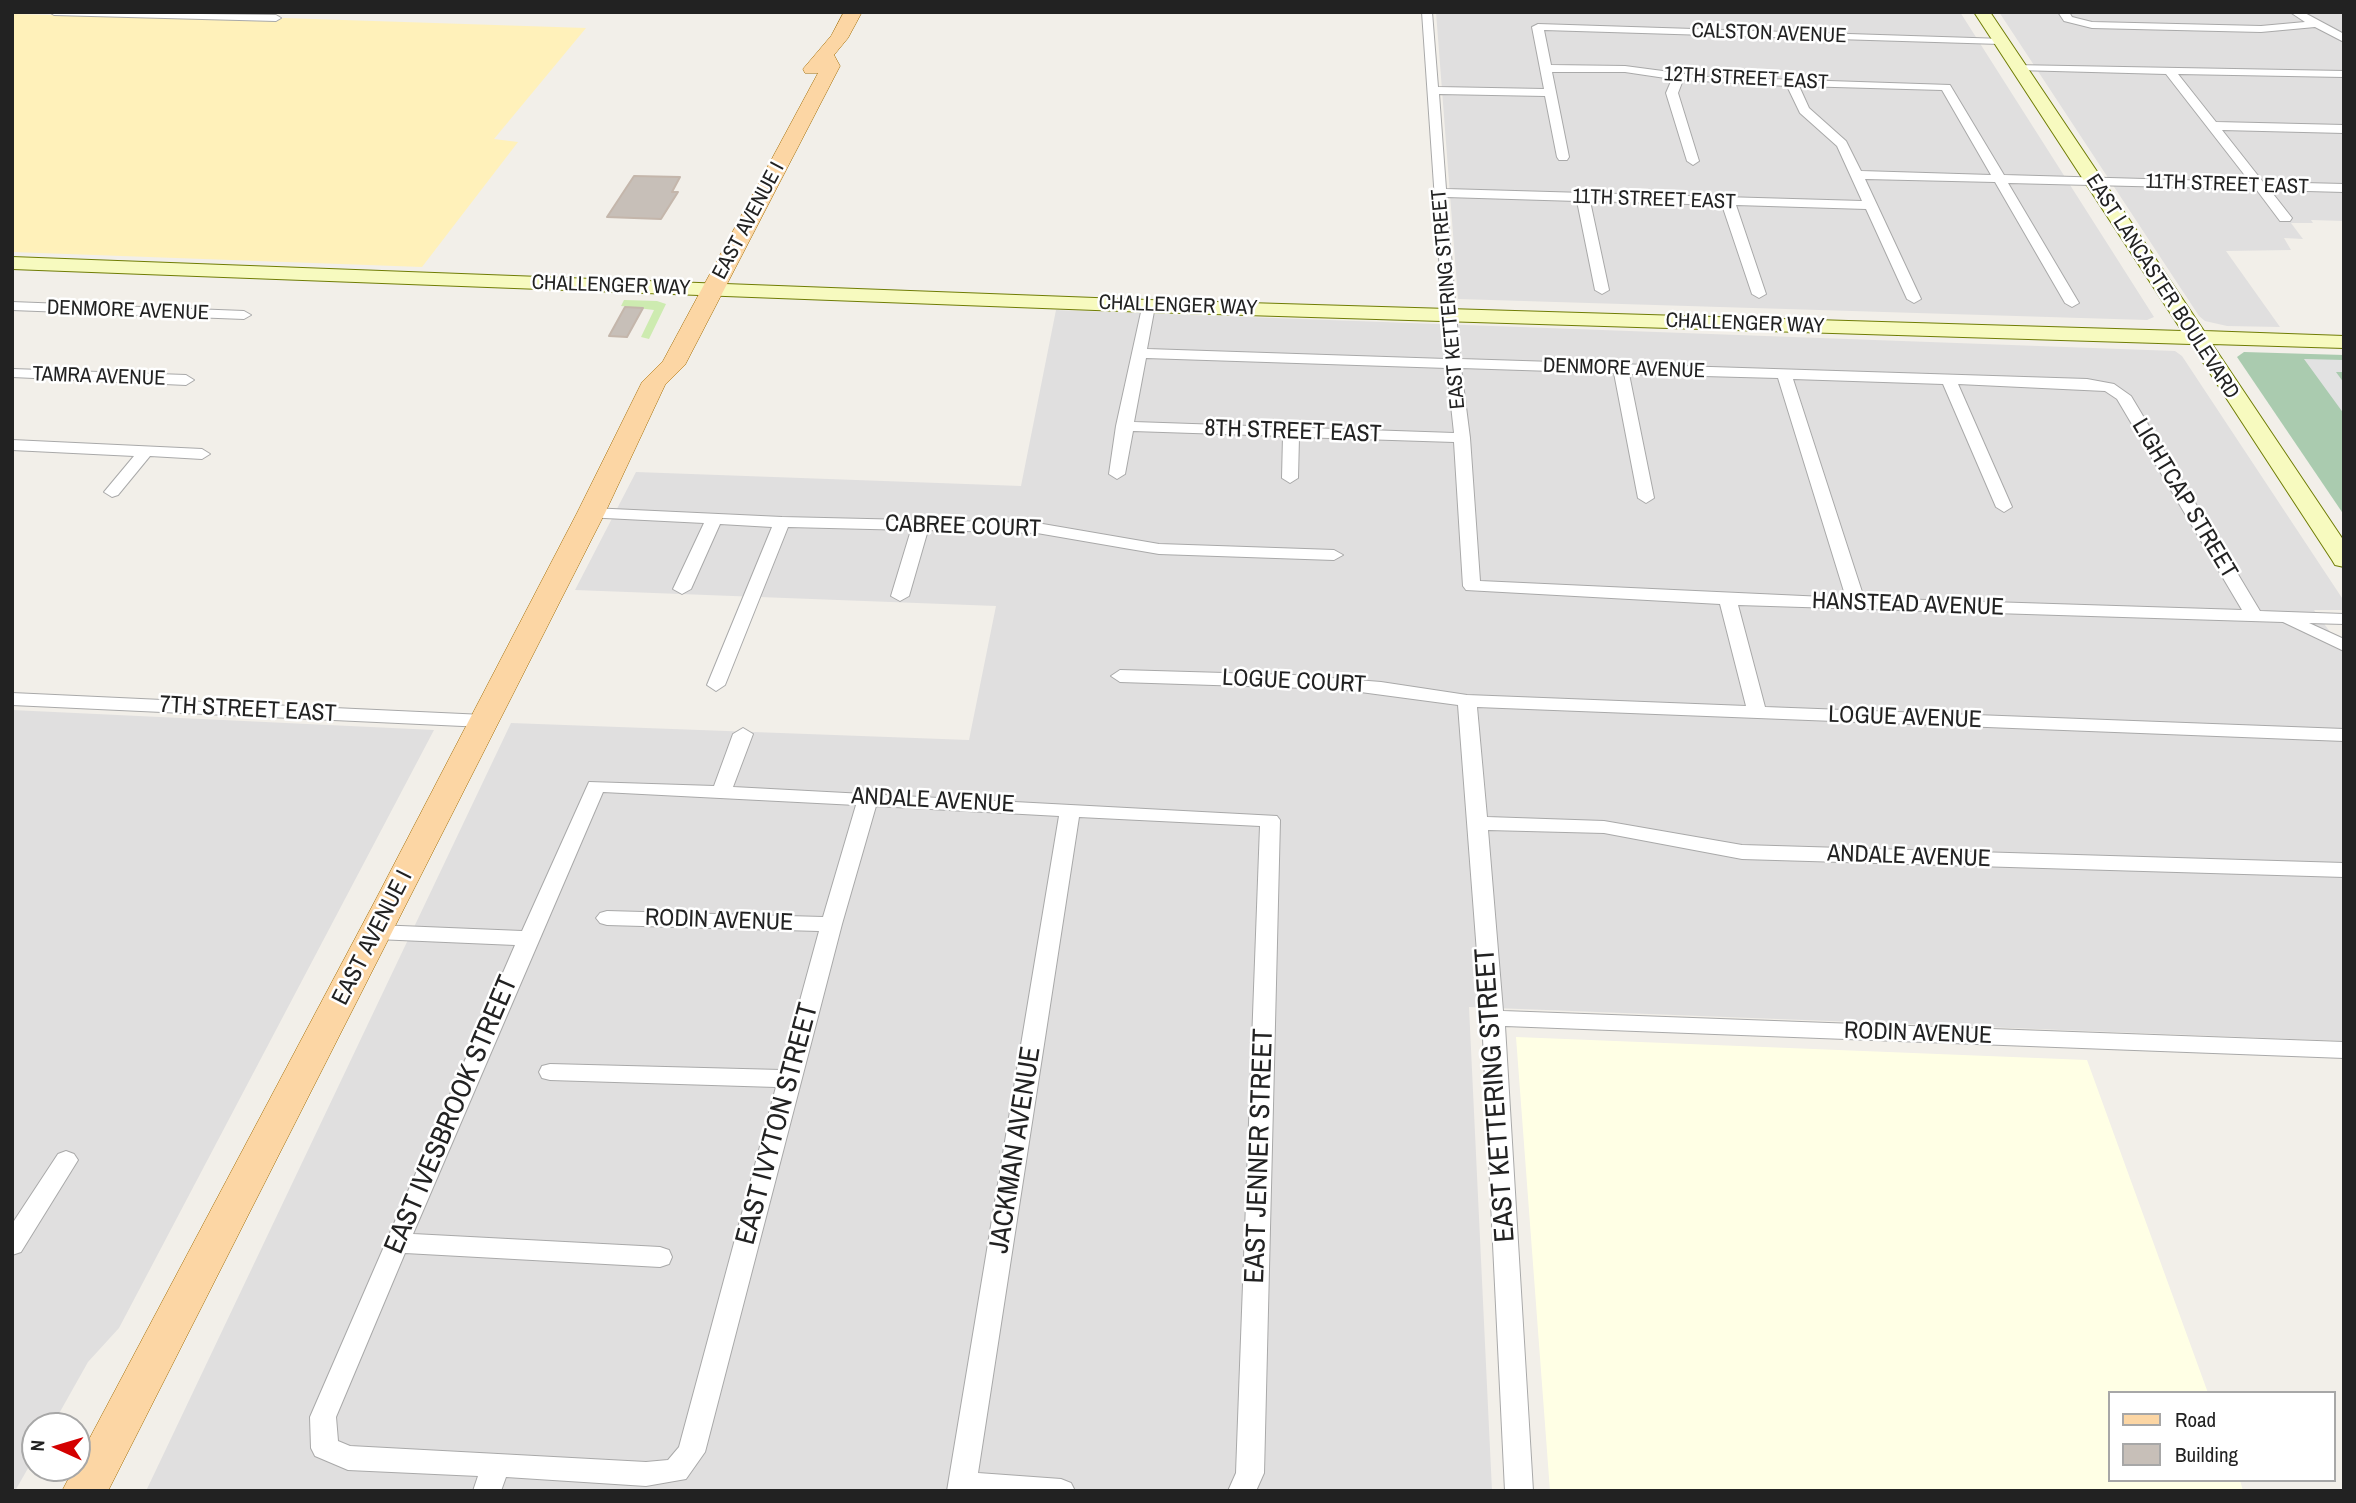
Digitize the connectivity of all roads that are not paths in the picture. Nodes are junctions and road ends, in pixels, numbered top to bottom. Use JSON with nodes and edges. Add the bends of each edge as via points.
{"nodes":[{"id":1,"x":54,"y":12,"type":"edge"},
{"id":2,"x":65,"y":12,"type":"edge"},
{"id":3,"x":853,"y":12,"type":"edge"},
{"id":4,"x":1427,"y":12,"type":"edge"},
{"id":5,"x":1982,"y":12,"type":"edge"},
{"id":6,"x":2063,"y":12,"type":"edge"},
{"id":7,"x":2295,"y":12,"type":"edge"},
{"id":8,"x":136,"y":13,"type":"edge"},
{"id":9,"x":208,"y":15,"type":"edge"},
{"id":10,"x":276,"y":18,"type":"dead end"},
{"id":11,"x":2317,"y":24,"type":"junction"},
{"id":12,"x":2343,"y":38,"type":"edge"},
{"id":13,"x":2000,"y":41,"type":"junction"},
{"id":14,"x":2017,"y":67,"type":"junction"},
{"id":15,"x":1546,"y":68,"type":"junction"},
{"id":16,"x":2169,"y":71,"type":"junction"},
{"id":17,"x":2344,"y":75,"type":"edge"},
{"id":18,"x":1679,"y":77,"type":"junction"},
{"id":19,"x":1792,"y":83,"type":"junction"},
{"id":20,"x":1432,"y":90,"type":"junction"},
{"id":21,"x":1551,"y":93,"type":"junction"},
{"id":22,"x":2212,"y":126,"type":"junction"},
{"id":23,"x":2344,"y":129,"type":"edge"},
{"id":24,"x":1563,"y":157,"type":"dead end"},
{"id":25,"x":1693,"y":161,"type":"dead end"},
{"id":26,"x":1858,"y":175,"type":"junction"},
{"id":27,"x":2001,"y":179,"type":"junction"},
{"id":28,"x":2092,"y":181,"type":"junction"},
{"id":29,"x":2259,"y":186,"type":"junction"},
{"id":30,"x":2344,"y":188,"type":"edge"},
{"id":31,"x":1439,"y":193,"type":"junction"},
{"id":32,"x":1583,"y":197,"type":"junction"},
{"id":33,"x":1728,"y":202,"type":"junction"},
{"id":34,"x":1870,"y":205,"type":"junction"},
{"id":35,"x":2285,"y":218,"type":"dead end"},
{"id":36,"x":12,"y":263,"type":"edge"},
{"id":37,"x":702,"y":290,"type":"junction"},
{"id":38,"x":1602,"y":290,"type":"dead end"},
{"id":39,"x":1759,"y":294,"type":"dead end"},
{"id":40,"x":1914,"y":299,"type":"dead end"},
{"id":41,"x":2072,"y":303,"type":"dead end"},
{"id":42,"x":12,"y":306,"type":"edge"},
{"id":43,"x":1148,"y":306,"type":"junction"},
{"id":44,"x":1448,"y":315,"type":"junction"},
{"id":45,"x":244,"y":316,"type":"dead end"},
{"id":46,"x":2194,"y":337,"type":"junction"},
{"id":47,"x":2344,"y":342,"type":"edge"},
{"id":48,"x":1139,"y":353,"type":"junction"},
{"id":49,"x":1453,"y":364,"type":"junction"},
{"id":50,"x":1621,"y":369,"type":"junction"},
{"id":51,"x":12,"y":373,"type":"edge"},
{"id":52,"x":1784,"y":374,"type":"junction"},
{"id":53,"x":1948,"y":379,"type":"junction"},
{"id":54,"x":186,"y":380,"type":"dead end"},
{"id":55,"x":2109,"y":387,"type":"joint"},
{"id":56,"x":1124,"y":426,"type":"junction"},
{"id":57,"x":1291,"y":431,"type":"junction"},
{"id":58,"x":1462,"y":438,"type":"junction"},
{"id":59,"x":12,"y":445,"type":"edge"},
{"id":60,"x":146,"y":451,"type":"junction"},
{"id":61,"x":202,"y":454,"type":"dead end"},
{"id":62,"x":1117,"y":474,"type":"dead end"},
{"id":63,"x":1290,"y":478,"type":"dead end"},
{"id":64,"x":112,"y":492,"type":"dead end"},
{"id":65,"x":1646,"y":498,"type":"dead end"},
{"id":66,"x":2004,"y":507,"type":"dead end"},
{"id":67,"x":590,"y":513,"type":"junction"},
{"id":68,"x":714,"y":519,"type":"junction"},
{"id":69,"x":782,"y":522,"type":"junction"},
{"id":70,"x":921,"y":525,"type":"junction"},
{"id":71,"x":1334,"y":555,"type":"dead end"},
{"id":72,"x":2344,"y":560,"type":"edge"},
{"id":73,"x":1472,"y":586,"type":"joint"},
{"id":74,"x":682,"y":589,"type":"dead end"},
{"id":75,"x":900,"y":596,"type":"dead end"},
{"id":76,"x":1728,"y":599,"type":"junction"},
{"id":77,"x":1856,"y":602,"type":"junction"},
{"id":78,"x":2254,"y":616,"type":"junction"},
{"id":79,"x":2282,"y":617,"type":"junction"},
{"id":80,"x":2344,"y":620,"type":"edge"},
{"id":81,"x":2344,"y":646,"type":"edge"},
{"id":82,"x":1120,"y":676,"type":"dead end"},
{"id":83,"x":716,"y":685,"type":"dead end"},
{"id":84,"x":12,"y":699,"type":"edge"},
{"id":85,"x":1466,"y":701,"type":"junction"},
{"id":86,"x":1757,"y":712,"type":"junction"},
{"id":87,"x":484,"y":721,"type":"junction"},
{"id":88,"x":743,"y":734,"type":"dead end"},
{"id":89,"x":2344,"y":735,"type":"edge"},
{"id":90,"x":596,"y":786,"type":"joint"},
{"id":91,"x":722,"y":790,"type":"junction"},
{"id":92,"x":868,"y":798,"type":"junction"},
{"id":93,"x":1070,"y":809,"type":"junction"},
{"id":94,"x":1270,"y":820,"type":"joint"},
{"id":95,"x":1477,"y":823,"type":"junction"},
{"id":96,"x":2344,"y":870,"type":"edge"},
{"id":97,"x":607,"y":918,"type":"dead end"},
{"id":98,"x":831,"y":925,"type":"junction"},
{"id":99,"x":376,"y":932,"type":"junction"},
{"id":100,"x":529,"y":937,"type":"junction"},
{"id":101,"x":1493,"y":1018,"type":"junction"},
{"id":102,"x":2344,"y":1050,"type":"edge"},
{"id":103,"x":550,"y":1072,"type":"dead end"},
{"id":104,"x":790,"y":1079,"type":"junction"},
{"id":105,"x":66,"y":1160,"type":"dead end"},
{"id":106,"x":397,"y":1243,"type":"junction"},
{"id":107,"x":12,"y":1245,"type":"edge"},
{"id":108,"x":660,"y":1257,"type":"dead end"},
{"id":109,"x":325,"y":1448,"type":"joint"},
{"id":110,"x":496,"y":1465,"type":"junction"},
{"id":111,"x":962,"y":1487,"type":"edge"},
{"id":112,"x":85,"y":1491,"type":"edge"},
{"id":113,"x":487,"y":1491,"type":"edge"},
{"id":114,"x":1061,"y":1491,"type":"edge"},
{"id":115,"x":1242,"y":1491,"type":"edge"},
{"id":116,"x":1519,"y":1491,"type":"edge"}],
"edges":[{"from":1,"to":2,"type":"street"},
{"from":2,"to":8,"type":"street"},
{"from":3,"to":37,"type":"main road","name":"EAST AVENUE I","via":[[826,56],[831,66],[785,136]]},
{"from":4,"to":20,"type":"street","name":"EAST KETTERING STREET"},
{"from":5,"to":13,"type":"main road","name":"EAST LANCASTER BOULEVARD"},
{"from":6,"to":11,"type":"street","via":[[2068,19],[2092,25],[2261,29]]},
{"from":7,"to":11,"type":"street"},
{"from":8,"to":9,"type":"street"},
{"from":9,"to":10,"type":"street"},
{"from":11,"to":12,"type":"street"},
{"from":13,"to":14,"type":"main road","name":"EAST LANCASTER BOULEVARD"},
{"from":13,"to":15,"type":"street","name":"CALSTON AVENUE","via":[[1538,27]]},
{"from":14,"to":16,"type":"street"},
{"from":14,"to":28,"type":"main road","name":"EAST LANCASTER BOULEVARD"},
{"from":15,"to":18,"type":"street","name":"12TH STREET EAST","via":[[1625,69]]},
{"from":15,"to":21,"type":"street"},
{"from":16,"to":17,"type":"street"},
{"from":16,"to":22,"type":"street"},
{"from":18,"to":19,"type":"street","name":"12TH STREET EAST"},
{"from":18,"to":25,"type":"street","via":[[1672,93]]},
{"from":19,"to":26,"type":"street","via":[[1804,110],[1842,144]]},
{"from":19,"to":27,"type":"street","name":"12TH STREET EAST","via":[[1946,87]]},
{"from":20,"to":21,"type":"street"},
{"from":20,"to":31,"type":"street","name":"EAST KETTERING STREET"},
{"from":21,"to":24,"type":"street"},
{"from":22,"to":23,"type":"street"},
{"from":22,"to":29,"type":"street"},
{"from":26,"to":27,"type":"street","name":"11TH STREET EAST"},
{"from":26,"to":34,"type":"street"},
{"from":27,"to":28,"type":"street","name":"11TH STREET EAST"},
{"from":27,"to":41,"type":"street"},
{"from":28,"to":29,"type":"street","name":"11TH STREET EAST"},
{"from":28,"to":46,"type":"main road","name":"EAST LANCASTER BOULEVARD"},
{"from":29,"to":30,"type":"street","name":"11TH STREET EAST"},
{"from":29,"to":35,"type":"street"},
{"from":31,"to":32,"type":"street","name":"11TH STREET EAST"},
{"from":31,"to":44,"type":"street","name":"EAST KETTERING STREET"},
{"from":32,"to":33,"type":"street","name":"11TH STREET EAST"},
{"from":32,"to":38,"type":"street"},
{"from":33,"to":34,"type":"street","name":"11TH STREET EAST"},
{"from":33,"to":39,"type":"street"},
{"from":34,"to":40,"type":"street"},
{"from":36,"to":37,"type":"main road","name":"CHALLENGER WAY"},
{"from":37,"to":43,"type":"main road","name":"CHALLENGER WAY"},
{"from":37,"to":67,"type":"main road","name":"EAST AVENUE I","via":[[673,365],[654,382]]},
{"from":42,"to":45,"type":"street","name":"DENMORE AVENUE"},
{"from":43,"to":44,"type":"main road","name":"CHALLENGER WAY"},
{"from":43,"to":48,"type":"street"},
{"from":44,"to":46,"type":"main road","name":"CHALLENGER WAY"},
{"from":44,"to":49,"type":"street","name":"EAST KETTERING STREET"},
{"from":46,"to":47,"type":"main road","name":"CHALLENGER WAY"},
{"from":46,"to":72,"type":"main road","name":"EAST LANCASTER BOULEVARD"},
{"from":48,"to":49,"type":"street","name":"DENMORE AVENUE"},
{"from":48,"to":56,"type":"street"},
{"from":49,"to":50,"type":"street","name":"DENMORE AVENUE"},
{"from":49,"to":58,"type":"street","name":"EAST KETTERING STREET"},
{"from":50,"to":52,"type":"street","name":"DENMORE AVENUE"},
{"from":50,"to":65,"type":"street"},
{"from":51,"to":54,"type":"street","name":"TAMRA AVENUE"},
{"from":52,"to":53,"type":"street","name":"DENMORE AVENUE"},
{"from":52,"to":77,"type":"street"},
{"from":53,"to":55,"type":"street","name":"DENMORE AVENUE"},
{"from":53,"to":66,"type":"street"},
{"from":55,"to":78,"type":"street","name":"LIGHTCAP STREET","via":[[2123,397]]},
{"from":56,"to":57,"type":"street","name":"8TH STREET EAST"},
{"from":56,"to":62,"type":"street"},
{"from":57,"to":58,"type":"street","name":"8TH STREET EAST"},
{"from":57,"to":63,"type":"street"},
{"from":58,"to":73,"type":"street","name":"EAST KETTERING STREET"},
{"from":59,"to":60,"type":"street"},
{"from":60,"to":61,"type":"street"},
{"from":60,"to":64,"type":"street"},
{"from":67,"to":68,"type":"street","name":"CABREE COURT"},
{"from":67,"to":87,"type":"main road","name":"EAST AVENUE I"},
{"from":68,"to":69,"type":"street","name":"CABREE COURT"},
{"from":68,"to":74,"type":"street"},
{"from":69,"to":70,"type":"street","name":"CABREE COURT"},
{"from":69,"to":83,"type":"street"},
{"from":70,"to":71,"type":"street","name":"CABREE COURT","via":[[1037,528],[1159,549]]},
{"from":70,"to":75,"type":"street"},
{"from":73,"to":76,"type":"street","name":"HANSTEAD AVENUE"},
{"from":76,"to":77,"type":"street","name":"HANSTEAD AVENUE"},
{"from":76,"to":86,"type":"street"},
{"from":77,"to":78,"type":"street","name":"HANSTEAD AVENUE"},
{"from":78,"to":79,"type":"street","name":"HANSTEAD AVENUE"},
{"from":79,"to":80,"type":"street","name":"HANSTEAD AVENUE"},
{"from":79,"to":81,"type":"street"},
{"from":82,"to":85,"type":"street","name":"LOGUE COURT","via":[[1356,684]]},
{"from":84,"to":87,"type":"street","name":"7TH STREET EAST"},
{"from":85,"to":86,"type":"street","name":"LOGUE AVENUE"},
{"from":85,"to":95,"type":"street","name":"EAST KETTERING STREET"},
{"from":86,"to":89,"type":"street","name":"LOGUE AVENUE"},
{"from":87,"to":99,"type":"main road","name":"EAST AVENUE I"},
{"from":88,"to":91,"type":"street"},
{"from":90,"to":91,"type":"street","name":"ANDALE AVENUE"},
{"from":90,"to":100,"type":"street","name":"EAST IVESBROOK STREET"},
{"from":91,"to":92,"type":"street","name":"ANDALE AVENUE"},
{"from":92,"to":93,"type":"street","name":"ANDALE AVENUE"},
{"from":92,"to":98,"type":"street","name":"EAST IVYTON STREET"},
{"from":93,"to":94,"type":"street","name":"ANDALE AVENUE"},
{"from":93,"to":111,"type":"street","name":"JACKMAN AVENUE"},
{"from":94,"to":115,"type":"street","name":"EAST JENNER STREET","via":[[1250,1473]]},
{"from":95,"to":96,"type":"street","name":"ANDALE AVENUE","via":[[1604,827],[1742,852]]},
{"from":95,"to":101,"type":"street","name":"EAST KETTERING STREET"},
{"from":97,"to":98,"type":"street","name":"RODIN AVENUE"},
{"from":98,"to":104,"type":"street","name":"EAST IVYTON STREET"},
{"from":99,"to":100,"type":"street"},
{"from":99,"to":112,"type":"main road","name":"EAST AVENUE I"},
{"from":100,"to":106,"type":"street","name":"EAST IVESBROOK STREET"},
{"from":101,"to":102,"type":"street","name":"RODIN AVENUE"},
{"from":101,"to":116,"type":"street","name":"EAST KETTERING STREET"},
{"from":103,"to":104,"type":"street"},
{"from":104,"to":110,"type":"street","name":"EAST IVYTON STREET","via":[[683,1462],[646,1474]]},
{"from":105,"to":107,"type":"street"},
{"from":106,"to":108,"type":"street"},
{"from":106,"to":109,"type":"street","name":"EAST IVESBROOK STREET","via":[[323,1417]]},
{"from":109,"to":110,"type":"street","name":"EAST IVYTON STREET","via":[[348,1458]]},
{"from":110,"to":113,"type":"street"},
{"from":111,"to":114,"type":"street"}]}
